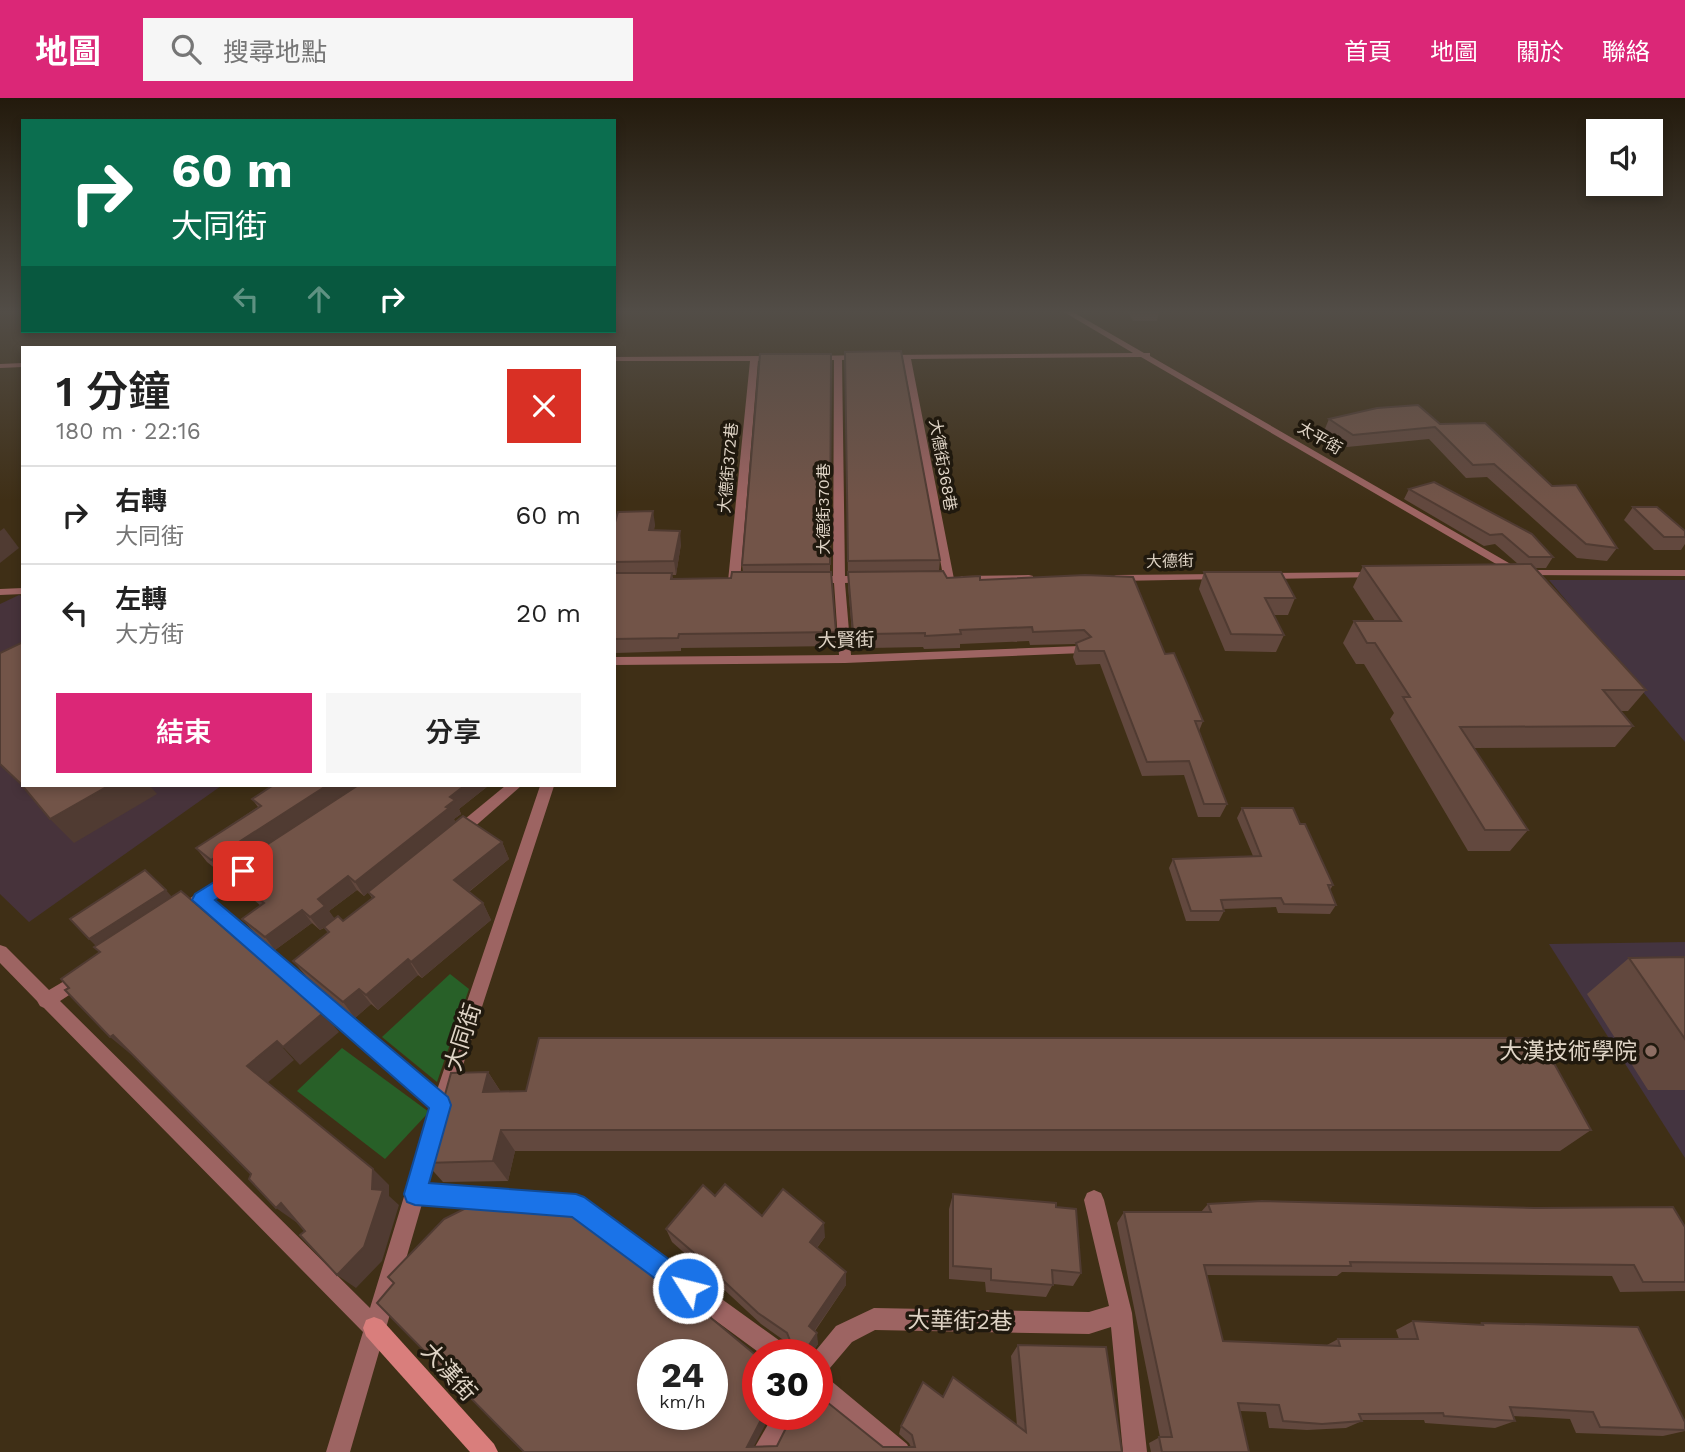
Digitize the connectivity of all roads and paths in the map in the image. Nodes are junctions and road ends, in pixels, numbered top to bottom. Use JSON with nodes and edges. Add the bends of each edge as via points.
{"nodes":[{"id":1,"x":752,"y":375,"type":"edge"},
{"id":2,"x":838,"y":375,"type":"edge"},
{"id":3,"x":911,"y":375,"type":"edge"},
{"id":4,"x":1181,"y":375,"type":"edge"},
{"id":5,"x":1492,"y":573,"type":"edge"},
{"id":6,"x":1519,"y":573,"type":"junction"},
{"id":7,"x":1685,"y":573,"type":"edge"},
{"id":8,"x":1384,"y":575,"type":"edge"},
{"id":9,"x":1234,"y":576,"type":"edge"},
{"id":10,"x":1248,"y":576,"type":"edge"},
{"id":11,"x":1043,"y":578,"type":"edge"},
{"id":12,"x":1098,"y":578,"type":"edge"},
{"id":13,"x":880,"y":579,"type":"edge"},
{"id":14,"x":934,"y":579,"type":"edge"},
{"id":15,"x":948,"y":579,"type":"junction"},
{"id":16,"x":800,"y":580,"type":"edge"},
{"id":17,"x":839,"y":580,"type":"junction"},
{"id":18,"x":747,"y":581,"type":"edge"},
{"id":19,"x":720,"y":582,"type":"edge"},
{"id":20,"x":734,"y":582,"type":"junction"},
{"id":21,"x":21,"y":591,"type":"edge"},
{"id":22,"x":0,"y":592,"type":"edge"},
{"id":23,"x":1079,"y":650,"type":"edge"},
{"id":24,"x":845,"y":659,"type":"junction"},
{"id":25,"x":616,"y":661,"type":"edge"},
{"id":26,"x":513,"y":787,"type":"edge"},
{"id":27,"x":547,"y":787,"type":"edge"},
{"id":28,"x":442,"y":846,"type":"edge"},
{"id":29,"x":258,"y":862,"type":"edge"},
{"id":30,"x":201,"y":900,"type":"junction"},
{"id":31,"x":168,"y":921,"type":"edge"},
{"id":32,"x":0,"y":952,"type":"edge"},
{"id":33,"x":102,"y":965,"type":"edge"},
{"id":34,"x":46,"y":1001,"type":"junction"},
{"id":35,"x":441,"y":1105,"type":"junction"},
{"id":36,"x":415,"y":1194,"type":"junction"},
{"id":37,"x":1094,"y":1200,"type":"dead end"},
{"id":38,"x":1121,"y":1313,"type":"junction"},
{"id":39,"x":374,"y":1328,"type":"junction"},
{"id":40,"x":758,"y":1339,"type":"edge"},
{"id":41,"x":833,"y":1347,"type":"edge"},
{"id":42,"x":833,"y":1397,"type":"edge"},
{"id":43,"x":777,"y":1430,"type":"edge"},
{"id":44,"x":338,"y":1452,"type":"edge"},
{"id":45,"x":486,"y":1452,"type":"edge"},
{"id":46,"x":764,"y":1452,"type":"edge"},
{"id":47,"x":899,"y":1452,"type":"edge"},
{"id":48,"x":1135,"y":1452,"type":"edge"}],
"edges":[{"from":1,"to":20,"type":"street","name":"大德街372巷"},
{"from":2,"to":17,"type":"street","name":"大德街370巷"},
{"from":3,"to":15,"type":"street","name":"大德街368巷"},
{"from":4,"to":6,"type":"street","name":"太平街"},
{"from":5,"to":6,"type":"street"},
{"from":6,"to":7,"type":"street"},
{"from":8,"to":10,"type":"street"},
{"from":9,"to":12,"type":"street","name":"大德街"},
{"from":11,"to":15,"type":"street"},
{"from":13,"to":17,"type":"street"},
{"from":14,"to":15,"type":"street"},
{"from":16,"to":17,"type":"street"},
{"from":17,"to":24,"type":"street","name":"大德街370巷"},
{"from":18,"to":20,"type":"street"},
{"from":19,"to":20,"type":"street"},
{"from":21,"to":22,"type":"street"},
{"from":23,"to":24,"type":"street","name":"大賢街"},
{"from":24,"to":25,"type":"street","name":"大賢街"},
{"from":26,"to":28,"type":"street"},
{"from":27,"to":35,"type":"street","name":"大同街"},
{"from":29,"to":30,"type":"street"},
{"from":30,"to":31,"type":"street"},
{"from":30,"to":35,"type":"street","via":[[292,966]]},
{"from":32,"to":34,"type":"street"},
{"from":33,"to":34,"type":"street"},
{"from":34,"to":39,"type":"street"},
{"from":35,"to":36,"type":"street","name":"大同街"},
{"from":36,"to":39,"type":"street","name":"大同街"},
{"from":36,"to":40,"type":"street","via":[[576,1206]]},
{"from":37,"to":38,"type":"street"},
{"from":38,"to":41,"type":"street","name":"大華街2巷","via":[[1089,1323],[874,1319],[844,1334]]},
{"from":38,"to":48,"type":"street"},
{"from":39,"to":44,"type":"street","name":"大同街"},
{"from":39,"to":45,"type":"street","name":"大漢街"},
{"from":42,"to":47,"type":"street"},
{"from":43,"to":46,"type":"street"}]}
